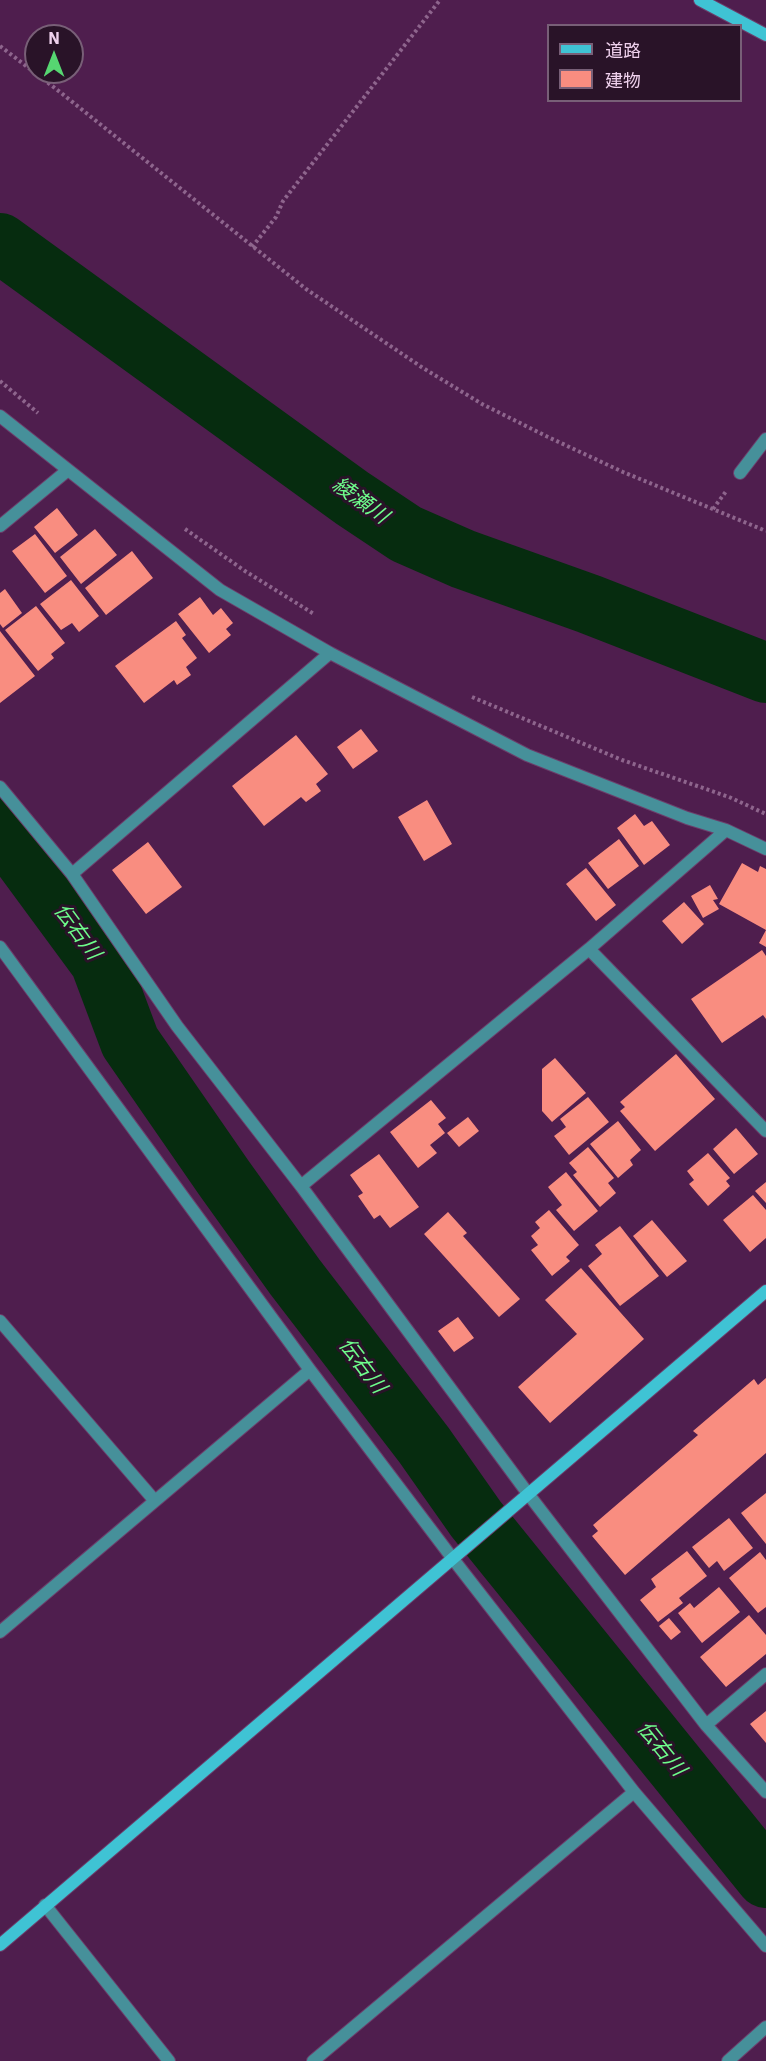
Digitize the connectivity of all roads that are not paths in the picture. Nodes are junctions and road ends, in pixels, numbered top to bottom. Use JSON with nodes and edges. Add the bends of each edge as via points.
{"nodes":[{"id":1,"x":700,"y":0,"type":"edge"},
{"id":2,"x":766,"y":35,"type":"edge"},
{"id":3,"x":0,"y":416,"type":"edge"},
{"id":4,"x":766,"y":439,"type":"edge"},
{"id":5,"x":68,"y":470,"type":"junction"},
{"id":6,"x":740,"y":473,"type":"dead end"},
{"id":7,"x":0,"y":526,"type":"edge"},
{"id":8,"x":330,"y":653,"type":"junction"},
{"id":9,"x":0,"y":787,"type":"edge"},
{"id":10,"x":726,"y":830,"type":"junction"},
{"id":11,"x":766,"y":849,"type":"edge"},
{"id":12,"x":72,"y":873,"type":"junction"},
{"id":13,"x":0,"y":947,"type":"edge"},
{"id":14,"x":589,"y":949,"type":"junction"},
{"id":15,"x":11,"y":960,"type":"junction"},
{"id":16,"x":0,"y":970,"type":"edge"},
{"id":17,"x":766,"y":1131,"type":"edge"},
{"id":18,"x":300,"y":1186,"type":"junction"},
{"id":19,"x":766,"y":1291,"type":"edge"},
{"id":20,"x":0,"y":1323,"type":"edge"},
{"id":21,"x":310,"y":1370,"type":"junction"},
{"id":22,"x":529,"y":1495,"type":"junction"},
{"id":23,"x":155,"y":1501,"type":"junction"},
{"id":24,"x":453,"y":1559,"type":"junction"},
{"id":25,"x":0,"y":1632,"type":"edge"},
{"id":26,"x":766,"y":1674,"type":"edge"},
{"id":27,"x":706,"y":1725,"type":"junction"},
{"id":28,"x":634,"y":1792,"type":"junction"},
{"id":29,"x":766,"y":1792,"type":"edge"},
{"id":30,"x":45,"y":1905,"type":"junction"},
{"id":31,"x":0,"y":1945,"type":"edge"},
{"id":32,"x":766,"y":1946,"type":"edge"},
{"id":33,"x":766,"y":2027,"type":"edge"},
{"id":34,"x":169,"y":2061,"type":"edge"},
{"id":35,"x":313,"y":2061,"type":"edge"},
{"id":36,"x":728,"y":2061,"type":"edge"}],
"edges":[{"from":1,"to":2,"type":"street"},
{"from":3,"to":5,"type":"street"},
{"from":4,"to":6,"type":"street"},
{"from":5,"to":7,"type":"street"},
{"from":5,"to":8,"type":"street","via":[[220,590]]},
{"from":8,"to":10,"type":"street","via":[[527,755]]},
{"from":8,"to":12,"type":"street"},
{"from":9,"to":12,"type":"street"},
{"from":10,"to":11,"type":"street"},
{"from":10,"to":14,"type":"street"},
{"from":12,"to":18,"type":"street","via":[[177,1026]]},
{"from":13,"to":15,"type":"street"},
{"from":14,"to":17,"type":"street"},
{"from":14,"to":18,"type":"street"},
{"from":15,"to":16,"type":"street"},
{"from":15,"to":21,"type":"street"},
{"from":18,"to":22,"type":"street"},
{"from":19,"to":22,"type":"street"},
{"from":20,"to":23,"type":"street"},
{"from":21,"to":23,"type":"street"},
{"from":21,"to":24,"type":"street"},
{"from":22,"to":24,"type":"street"},
{"from":22,"to":27,"type":"street"},
{"from":23,"to":25,"type":"street"},
{"from":24,"to":28,"type":"street"},
{"from":24,"to":30,"type":"street"},
{"from":26,"to":27,"type":"street"},
{"from":27,"to":29,"type":"street"},
{"from":28,"to":32,"type":"street"},
{"from":28,"to":35,"type":"street"},
{"from":30,"to":31,"type":"street"},
{"from":30,"to":34,"type":"street"},
{"from":33,"to":36,"type":"street"}]}
